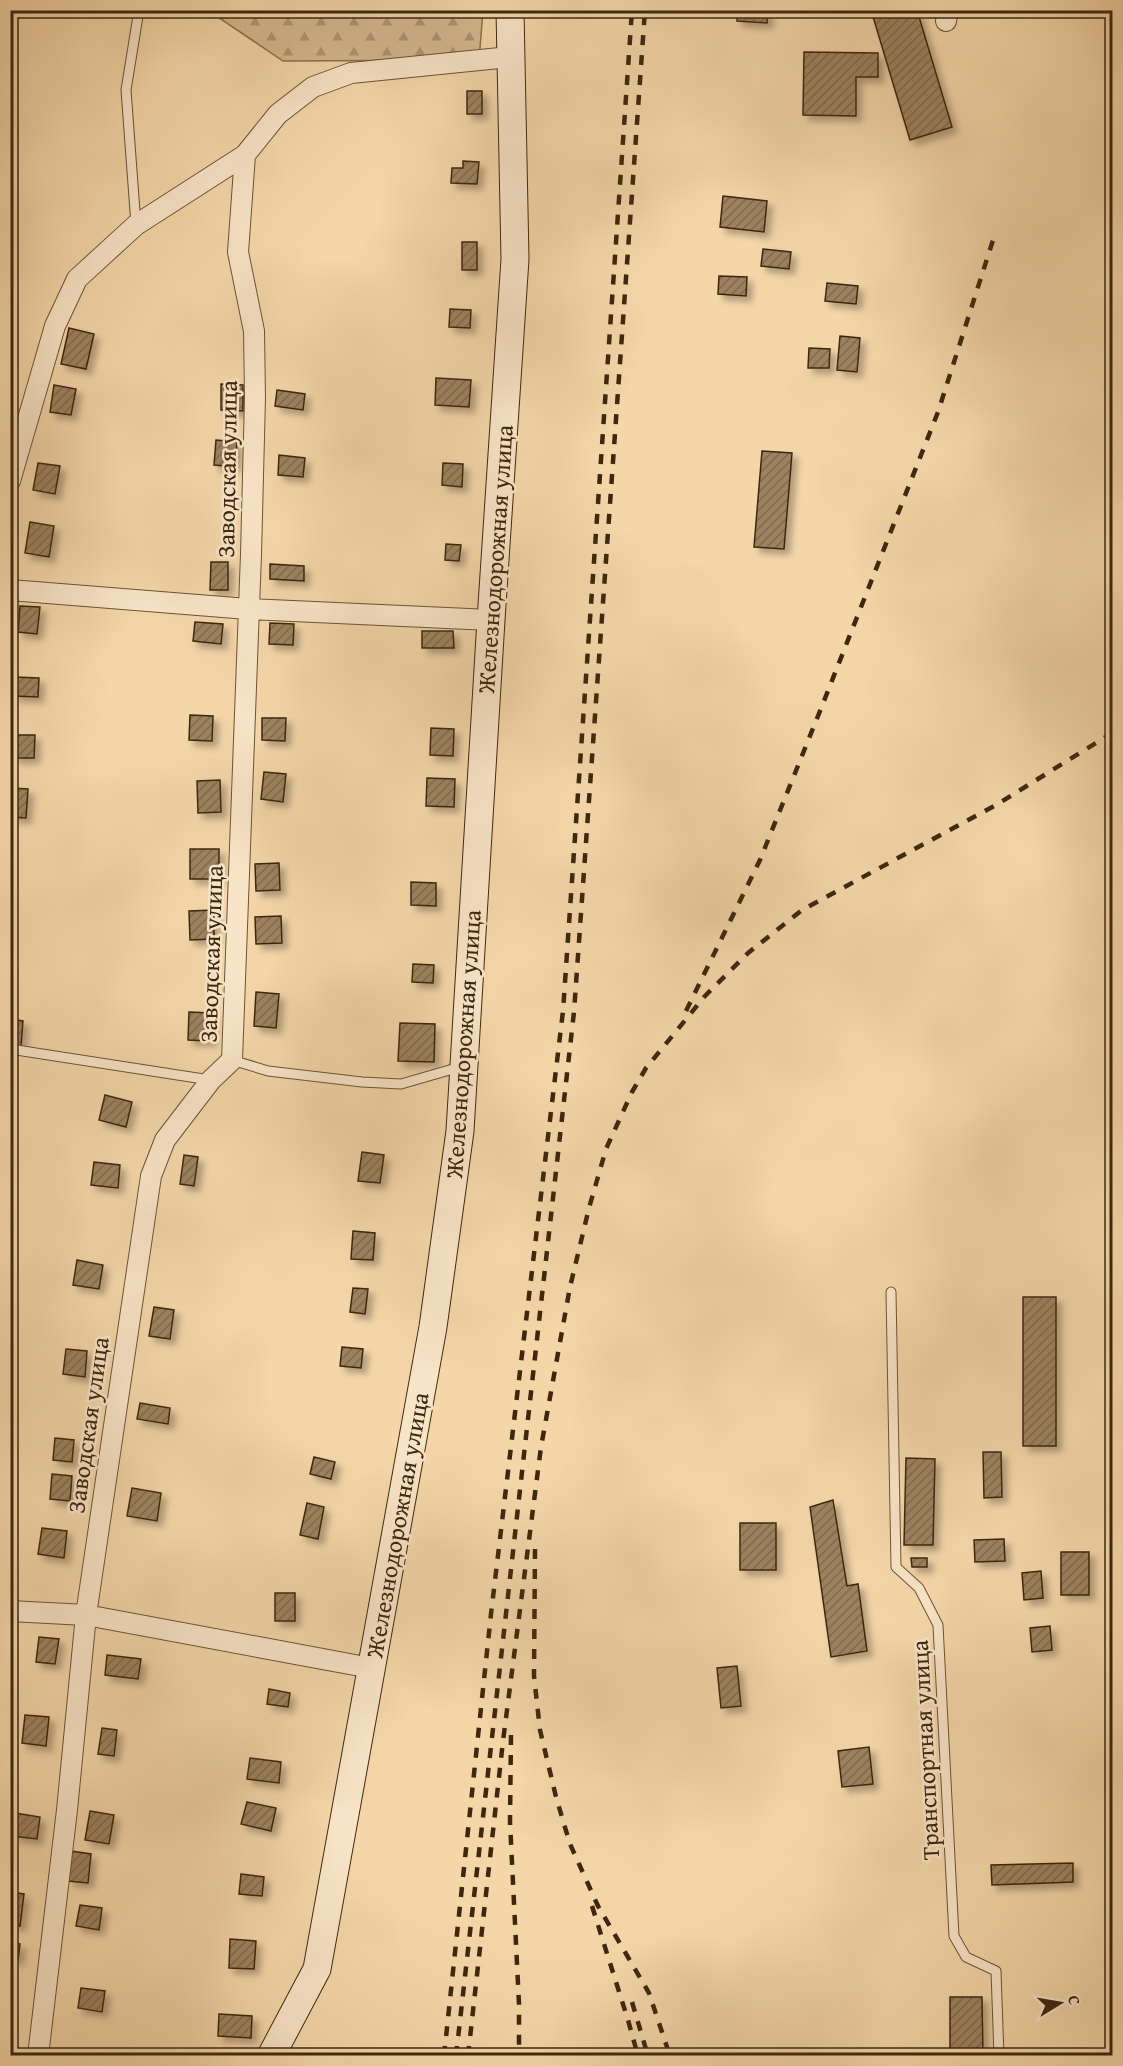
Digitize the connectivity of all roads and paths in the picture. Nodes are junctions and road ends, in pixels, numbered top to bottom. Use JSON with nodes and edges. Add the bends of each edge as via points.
{"nodes":[{"id":1,"x":140,"y":10,"type":"edge"},
{"id":2,"x":510,"y":10,"type":"edge"},
{"id":3,"x":510,"y":57,"type":"junction"},
{"id":4,"x":245,"y":155,"type":"junction"},
{"id":5,"x":136,"y":225,"type":"junction"},
{"id":6,"x":10,"y":481,"type":"edge"},
{"id":7,"x":10,"y":590,"type":"edge"},
{"id":8,"x":248,"y":609,"type":"junction"},
{"id":9,"x":491,"y":620,"type":"junction"},
{"id":10,"x":10,"y":1049,"type":"edge"},
{"id":11,"x":232,"y":1060,"type":"junction"},
{"id":12,"x":464,"y":1066,"type":"junction"},
{"id":13,"x":211,"y":1080,"type":"junction"},
{"id":14,"x":891,"y":1292,"type":"dead end"},
{"id":15,"x":10,"y":1611,"type":"edge"},
{"id":16,"x":86,"y":1615,"type":"junction"},
{"id":17,"x":371,"y":1668,"type":"junction"},
{"id":18,"x":38,"y":2055,"type":"edge"},
{"id":19,"x":271,"y":2055,"type":"edge"},
{"id":20,"x":999,"y":2055,"type":"edge"}],
"edges":[{"from":1,"to":5,"type":"lane","via":[[126,90]]},
{"from":2,"to":3,"type":"street","name":"Железнодорожная улица"},
{"from":3,"to":4,"type":"street","via":[[351,73],[313,87],[278,114]]},
{"from":3,"to":9,"type":"street","name":"Железнодорожная улица","via":[[515,259]]},
{"from":4,"to":5,"type":"street"},
{"from":4,"to":8,"type":"street","name":"Заводская улица","via":[[238,252],[254,331],[255,398]]},
{"from":5,"to":6,"type":"street","via":[[77,279],[56,327]]},
{"from":7,"to":8,"type":"street"},
{"from":8,"to":9,"type":"street"},
{"from":8,"to":11,"type":"street","name":"Заводская улица"},
{"from":9,"to":12,"type":"street","name":"Железнодорожная улица"},
{"from":10,"to":13,"type":"lane"},
{"from":11,"to":12,"type":"lane","via":[[268,1071],[401,1084]]},
{"from":11,"to":13,"type":"street","name":"Заводская улица"},
{"from":12,"to":17,"type":"street","name":"Железнодорожная улица","via":[[460,1131],[433,1327]]},
{"from":13,"to":16,"type":"street","name":"Заводская улица","via":[[165,1140],[151,1176]]},
{"from":14,"to":20,"type":"lane","name":"Транспортная улица","via":[[896,1567],[919,1588],[938,1625],[954,1936],[966,1957],[996,1971]]},
{"from":15,"to":16,"type":"street"},
{"from":16,"to":17,"type":"street"},
{"from":16,"to":18,"type":"street","name":"Заводская улица"},
{"from":17,"to":19,"type":"street","name":"Железнодорожная улица","via":[[317,1969]]}]}
